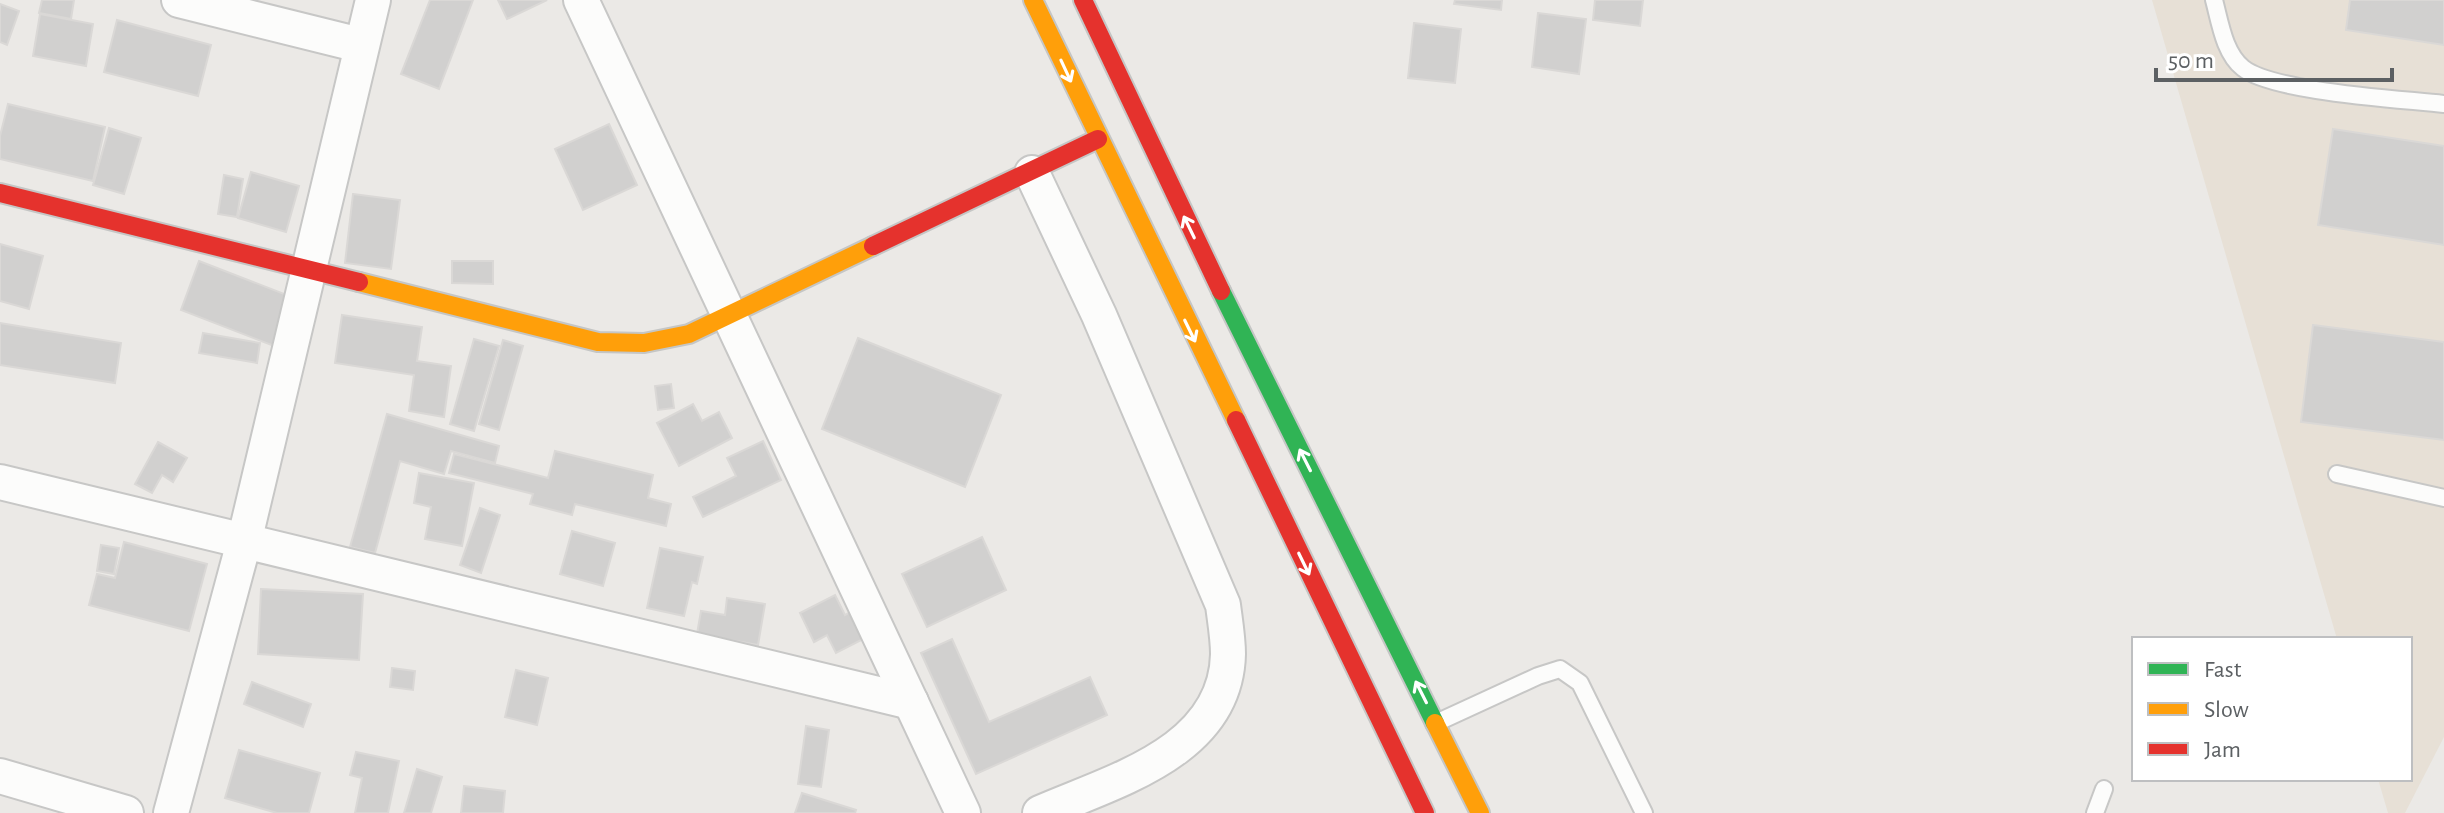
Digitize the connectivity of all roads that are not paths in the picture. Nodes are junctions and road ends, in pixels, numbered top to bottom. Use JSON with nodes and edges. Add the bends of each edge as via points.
{"nodes":[{"id":1,"x":179,"y":0,"type":"edge"},
{"id":2,"x":373,"y":0,"type":"edge"},
{"id":3,"x":581,"y":0,"type":"edge"},
{"id":4,"x":1033,"y":0,"type":"edge"},
{"id":5,"x":1083,"y":0,"type":"edge"},
{"id":6,"x":2214,"y":0,"type":"edge"},
{"id":7,"x":360,"y":45,"type":"junction"},
{"id":8,"x":2444,"y":104,"type":"edge"},
{"id":9,"x":1098,"y":139,"type":"junction"},
{"id":10,"x":1032,"y":173,"type":"junction"},
{"id":11,"x":0,"y":193,"type":"edge"},
{"id":12,"x":307,"y":269,"type":"junction"},
{"id":13,"x":731,"y":314,"type":"junction"},
{"id":14,"x":2337,"y":474,"type":"dead end"},
{"id":15,"x":0,"y":482,"type":"edge"},
{"id":16,"x":2444,"y":498,"type":"edge"},
{"id":17,"x":244,"y":542,"type":"junction"},
{"id":18,"x":911,"y":702,"type":"junction"},
{"id":19,"x":1436,"y":723,"type":"junction"},
{"id":20,"x":0,"y":776,"type":"edge"},
{"id":21,"x":2104,"y":789,"type":"dead end"},
{"id":22,"x":126,"y":813,"type":"edge"},
{"id":23,"x":171,"y":813,"type":"edge"},
{"id":24,"x":963,"y":813,"type":"edge"},
{"id":25,"x":1040,"y":813,"type":"edge"},
{"id":26,"x":1425,"y":813,"type":"edge"},
{"id":27,"x":1480,"y":813,"type":"edge"},
{"id":28,"x":1644,"y":813,"type":"edge"},
{"id":29,"x":2095,"y":813,"type":"edge"}],
"edges":[{"from":1,"to":7,"type":"street"},
{"from":2,"to":7,"type":"street"},
{"from":3,"to":13,"type":"street"},
{"from":4,"to":9,"type":"main road","one_way":true},
{"from":19,"to":5,"type":"main road","one_way":true,"via":[[1184,217]]},
{"from":6,"to":8,"type":"lane","via":[[2228,49],[2242,68],[2269,81]]},
{"from":7,"to":12,"type":"street"},
{"from":9,"to":10,"type":"main road"},
{"from":9,"to":26,"type":"main road","one_way":true},
{"from":10,"to":13,"type":"main road"},
{"from":10,"to":25,"type":"street","via":[[1223,605],[1228,656],[1218,695],[1200,729],[1166,757]]},
{"from":11,"to":12,"type":"main road"},
{"from":12,"to":13,"type":"main road","via":[[598,342],[659,343]]},
{"from":12,"to":17,"type":"street"},
{"from":13,"to":18,"type":"street"},
{"from":14,"to":16,"type":"lane"},
{"from":15,"to":17,"type":"street"},
{"from":17,"to":18,"type":"street"},
{"from":17,"to":23,"type":"street"},
{"from":18,"to":24,"type":"street"},
{"from":19,"to":27,"type":"main road"},
{"from":19,"to":28,"type":"lane","via":[[1560,669],[1585,692]]},
{"from":20,"to":22,"type":"street"},
{"from":21,"to":29,"type":"lane"}]}
